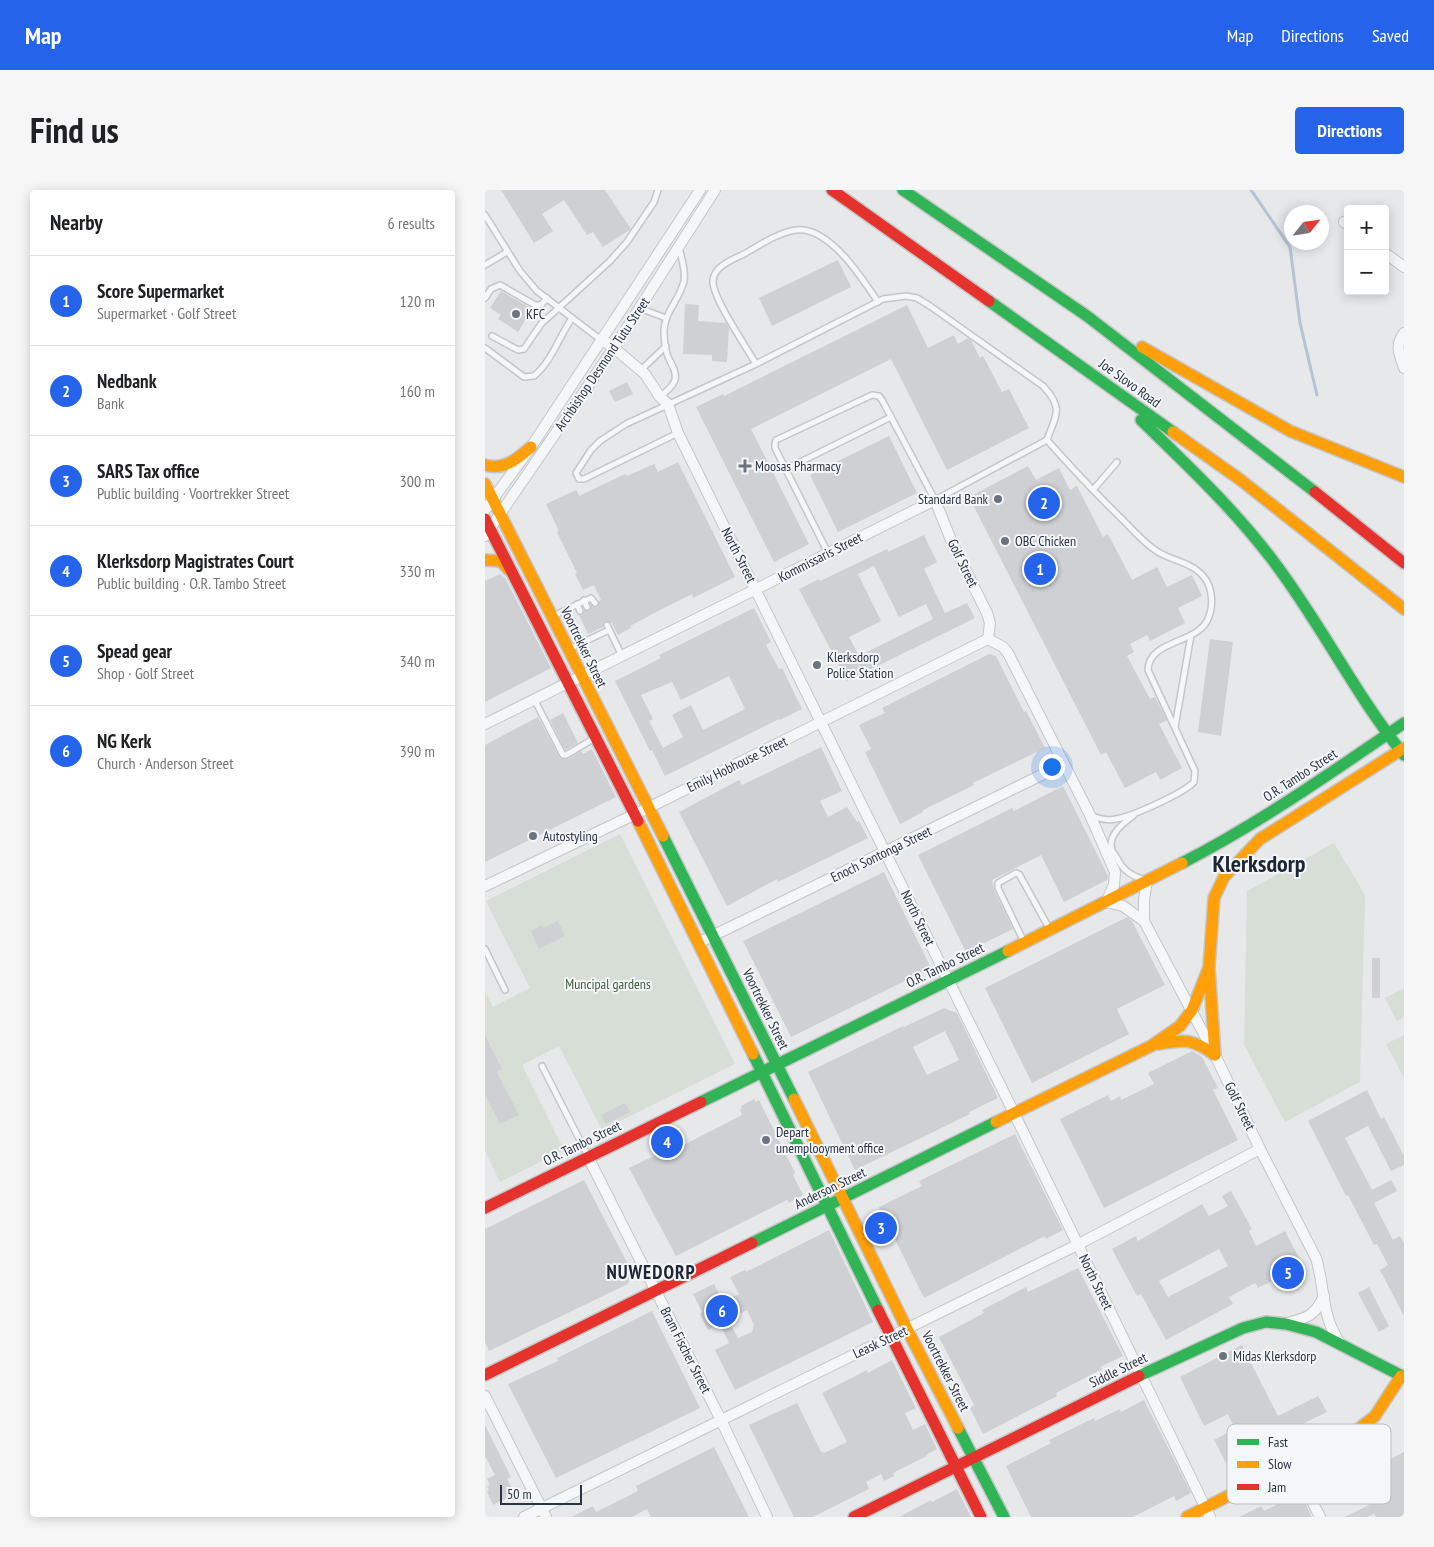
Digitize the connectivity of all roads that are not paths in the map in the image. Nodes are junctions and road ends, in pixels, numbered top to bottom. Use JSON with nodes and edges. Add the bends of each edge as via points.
{"nodes":[{"id":1,"x":658,"y":190,"type":"edge"},
{"id":2,"x":700,"y":190,"type":"edge"},
{"id":3,"x":715,"y":190,"type":"edge"},
{"id":4,"x":832,"y":190,"type":"edge"},
{"id":5,"x":903,"y":190,"type":"edge"},
{"id":6,"x":485,"y":216,"type":"edge"},
{"id":7,"x":679,"y":246,"type":"junction"},
{"id":8,"x":507,"y":252,"type":"junction"},
{"id":9,"x":1389,"y":256,"type":"edge"},
{"id":10,"x":485,"y":265,"type":"edge"},
{"id":11,"x":1404,"y":267,"type":"edge"},
{"id":12,"x":485,"y":298,"type":"edge"},
{"id":13,"x":547,"y":298,"type":"junction"},
{"id":14,"x":879,"y":302,"type":"junction"},
{"id":15,"x":559,"y":308,"type":"junction"},
{"id":16,"x":639,"y":308,"type":"junction"},
{"id":17,"x":1087,"y":316,"type":"junction"},
{"id":18,"x":572,"y":318,"type":"junction"},
{"id":19,"x":666,"y":318,"type":"junction"},
{"id":20,"x":1404,"y":333,"type":"edge"},
{"id":21,"x":492,"y":336,"type":"dead end"},
{"id":22,"x":602,"y":340,"type":"junction"},
{"id":23,"x":666,"y":346,"type":"junction"},
{"id":24,"x":485,"y":348,"type":"edge"},
{"id":25,"x":614,"y":348,"type":"junction"},
{"id":26,"x":1403,"y":361,"type":"edge"},
{"id":27,"x":756,"y":364,"type":"junction"},
{"id":28,"x":641,"y":370,"type":"junction"},
{"id":29,"x":1095,"y":376,"type":"junction"},
{"id":30,"x":664,"y":400,"type":"junction"},
{"id":31,"x":891,"y":417,"type":"junction"},
{"id":32,"x":678,"y":433,"type":"junction"},
{"id":33,"x":1047,"y":440,"type":"junction"},
{"id":34,"x":531,"y":447,"type":"junction"},
{"id":35,"x":1117,"y":462,"type":"dead end"},
{"id":36,"x":485,"y":465,"type":"edge"},
{"id":37,"x":786,"y":470,"type":"junction"},
{"id":38,"x":1404,"y":477,"type":"edge"},
{"id":39,"x":485,"y":484,"type":"edge"},
{"id":40,"x":1093,"y":490,"type":"junction"},
{"id":41,"x":492,"y":499,"type":"junction"},
{"id":42,"x":935,"y":500,"type":"junction"},
{"id":43,"x":485,"y":510,"type":"edge"},
{"id":44,"x":501,"y":514,"type":"junction"},
{"id":45,"x":487,"y":528,"type":"edge"},
{"id":46,"x":828,"y":553,"type":"junction"},
{"id":47,"x":485,"y":560,"type":"edge"},
{"id":48,"x":1404,"y":563,"type":"edge"},
{"id":49,"x":511,"y":572,"type":"junction"},
{"id":50,"x":756,"y":590,"type":"junction"},
{"id":51,"x":584,"y":600,"type":"junction"},
{"id":52,"x":595,"y":603,"type":"dead end"},
{"id":53,"x":577,"y":604,"type":"junction"},
{"id":54,"x":587,"y":607,"type":"dead end"},
{"id":55,"x":1404,"y":609,"type":"edge"},
{"id":56,"x":580,"y":611,"type":"dead end"},
{"id":57,"x":552,"y":616,"type":"junction"},
{"id":58,"x":1191,"y":635,"type":"junction"},
{"id":59,"x":987,"y":639,"type":"junction"},
{"id":60,"x":569,"y":650,"type":"junction"},
{"id":61,"x":622,"y":656,"type":"junction"},
{"id":62,"x":582,"y":677,"type":"junction"},
{"id":63,"x":569,"y":683,"type":"junction"},
{"id":64,"x":534,"y":699,"type":"junction"},
{"id":65,"x":821,"y":722,"type":"junction"},
{"id":66,"x":1404,"y":723,"type":"edge"},
{"id":67,"x":485,"y":724,"type":"edge"},
{"id":68,"x":1175,"y":727,"type":"junction"},
{"id":69,"x":1387,"y":734,"type":"junction"},
{"id":70,"x":596,"y":737,"type":"junction"},
{"id":71,"x":1402,"y":752,"type":"edge"},
{"id":72,"x":1064,"y":764,"type":"junction"},
{"id":73,"x":648,"y":808,"type":"junction"},
{"id":74,"x":1139,"y":811,"type":"junction"},
{"id":75,"x":635,"y":814,"type":"junction"},
{"id":76,"x":1089,"y":815,"type":"junction"},
{"id":77,"x":886,"y":852,"type":"junction"},
{"id":78,"x":1147,"y":881,"type":"junction"},
{"id":79,"x":485,"y":886,"type":"edge"},
{"id":80,"x":1106,"y":902,"type":"junction"},
{"id":81,"x":1144,"y":921,"type":"junction"},
{"id":82,"x":1050,"y":930,"type":"junction"},
{"id":83,"x":714,"y":937,"type":"junction"},
{"id":84,"x":1024,"y":942,"type":"junction"},
{"id":85,"x":698,"y":943,"type":"junction"},
{"id":86,"x":485,"y":950,"type":"edge"},
{"id":87,"x":1209,"y":967,"type":"junction"},
{"id":88,"x":948,"y":980,"type":"junction"},
{"id":89,"x":505,"y":990,"type":"dead end"},
{"id":90,"x":1192,"y":1010,"type":"junction"},
{"id":91,"x":1151,"y":1046,"type":"junction"},
{"id":92,"x":1215,"y":1055,"type":"junction"},
{"id":93,"x":777,"y":1064,"type":"junction"},
{"id":94,"x":542,"y":1066,"type":"dead end"},
{"id":95,"x":763,"y":1071,"type":"junction"},
{"id":96,"x":1014,"y":1113,"type":"junction"},
{"id":97,"x":1260,"y":1149,"type":"junction"},
{"id":98,"x":588,"y":1157,"type":"junction"},
{"id":99,"x":842,"y":1198,"type":"junction"},
{"id":100,"x":827,"y":1205,"type":"junction"},
{"id":101,"x":485,"y":1208,"type":"edge"},
{"id":102,"x":1077,"y":1245,"type":"junction"},
{"id":103,"x":656,"y":1292,"type":"junction"},
{"id":104,"x":1324,"y":1296,"type":"junction"},
{"id":105,"x":1286,"y":1324,"type":"junction"},
{"id":106,"x":907,"y":1329,"type":"junction"},
{"id":107,"x":890,"y":1336,"type":"junction"},
{"id":108,"x":1339,"y":1342,"type":"junction"},
{"id":109,"x":485,"y":1375,"type":"edge"},
{"id":110,"x":1141,"y":1375,"type":"junction"},
{"id":111,"x":1403,"y":1377,"type":"edge"},
{"id":112,"x":485,"y":1396,"type":"edge"},
{"id":113,"x":721,"y":1420,"type":"junction"},
{"id":114,"x":1365,"y":1424,"type":"edge"},
{"id":115,"x":974,"y":1458,"type":"junction"},
{"id":116,"x":957,"y":1467,"type":"junction"},
{"id":117,"x":1227,"y":1501,"type":"edge"},
{"id":118,"x":1313,"y":1504,"type":"edge"},
{"id":119,"x":1208,"y":1512,"type":"edge"},
{"id":120,"x":544,"y":1513,"type":"edge"},
{"id":121,"x":524,"y":1517,"type":"edge"},
{"id":122,"x":767,"y":1517,"type":"edge"},
{"id":123,"x":854,"y":1517,"type":"edge"},
{"id":124,"x":981,"y":1517,"type":"edge"},
{"id":125,"x":1004,"y":1517,"type":"edge"},
{"id":126,"x":1187,"y":1517,"type":"edge"},
{"id":127,"x":1320,"y":1517,"type":"edge"}],
"edges":[{"from":1,"to":15,"type":"lane","via":[[654,202],[627,242]]},
{"from":2,"to":22,"type":"street","name":"Archbishop Desmond Tutu Street"},
{"from":3,"to":7,"type":"street","name":"Archbishop Desmond Tutu Street"},
{"from":4,"to":29,"type":"main road","name":"Joe Slovo Road"},
{"from":5,"to":17,"type":"main road","name":"Joe Slovo Road"},
{"from":6,"to":8,"type":"lane"},
{"from":7,"to":16,"type":"street","name":"Archbishop Desmond Tutu Street"},
{"from":7,"to":19,"type":"lane","via":[[684,282]]},
{"from":8,"to":10,"type":"lane"},
{"from":8,"to":13,"type":"lane","via":[[519,271]]},
{"from":9,"to":11,"type":"street"},
{"from":12,"to":13,"type":"lane","via":[[491,289],[500,285],[535,305],[541,305]]},
{"from":13,"to":15,"type":"lane"},
{"from":14,"to":27,"type":"lane"},
{"from":14,"to":27,"type":"lane","via":[[848,259],[814,232],[795,230],[773,237],[724,265],[713,281],[730,321]]},
{"from":14,"to":33,"type":"lane","via":[[895,297],[917,298],[1043,386],[1058,409]]},
{"from":15,"to":18,"type":"lane"},
{"from":15,"to":21,"type":"lane","via":[[541,324],[520,351]]},
{"from":16,"to":19,"type":"lane"},
{"from":16,"to":25,"type":"street","name":"Archbishop Desmond Tutu Street"},
{"from":17,"to":38,"type":"main road","via":[[1290,431]]},
{"from":17,"to":48,"type":"main road","name":"Joe Slovo Road"},
{"from":18,"to":22,"type":"lane"},
{"from":18,"to":24,"type":"lane","via":[[555,349],[534,376],[524,377]]},
{"from":19,"to":23,"type":"lane"},
{"from":20,"to":26,"type":"street","via":[[1398,346]]},
{"from":22,"to":25,"type":"street","name":"North Street"},
{"from":22,"to":34,"type":"street","name":"Archbishop Desmond Tutu Street"},
{"from":23,"to":28,"type":"lane"},
{"from":23,"to":30,"type":"lane","via":[[675,379]]},
{"from":25,"to":28,"type":"street","name":"North Street"},
{"from":25,"to":44,"type":"street","name":"Archbishop Desmond Tutu Street"},
{"from":27,"to":30,"type":"lane"},
{"from":28,"to":30,"type":"street","name":"North Street"},
{"from":29,"to":55,"type":"main road","name":"Joe Slovo Road","via":[[1242,481]]},
{"from":29,"to":69,"type":"main road","via":[[1228,506],[1271,558]]},
{"from":30,"to":32,"type":"street","name":"North Street"},
{"from":30,"to":32,"type":"lane","via":[[600,441],[576,473],[577,477],[584,479]]},
{"from":31,"to":37,"type":"lane"},
{"from":31,"to":37,"type":"lane","name":"Golf Street","via":[[879,396],[872,395],[776,440],[775,448]]},
{"from":31,"to":42,"type":"lane","name":"Golf Street"},
{"from":32,"to":50,"type":"street","name":"North Street"},
{"from":33,"to":40,"type":"lane"},
{"from":33,"to":42,"type":"lane","name":"Kommissaris Street"},
{"from":34,"to":36,"type":"main road","via":[[508,465]]},
{"from":34,"to":41,"type":"street","name":"Archbishop Desmond Tutu Street"},
{"from":35,"to":40,"type":"lane"},
{"from":37,"to":46,"type":"lane","name":"Golf Street"},
{"from":39,"to":41,"type":"main road","name":"Voortrekker Street"},
{"from":40,"to":58,"type":"lane","via":[[1156,551],[1191,565],[1203,576],[1211,590],[1209,614],[1207,621]]},
{"from":41,"to":43,"type":"street","name":"Archbishop Desmond Tutu Street"},
{"from":41,"to":44,"type":"main road","name":"Voortrekker Street"},
{"from":42,"to":46,"type":"street","name":"Kommissaris Street"},
{"from":42,"to":59,"type":"street","name":"Golf Street","via":[[987,613],[990,623]]},
{"from":44,"to":45,"type":"street","name":"Archbishop Desmond Tutu Street"},
{"from":44,"to":57,"type":"main road","name":"Voortrekker Street"},
{"from":45,"to":49,"type":"main road"},
{"from":46,"to":50,"type":"street","name":"Kommissaris Street"},
{"from":47,"to":49,"type":"main road","via":[[501,561]]},
{"from":49,"to":63,"type":"main road"},
{"from":50,"to":61,"type":"street","name":"Kommissaris Street"},
{"from":50,"to":65,"type":"street","name":"North Street"},
{"from":51,"to":52,"type":"lane","via":[[592,598]]},
{"from":51,"to":53,"type":"lane"},
{"from":51,"to":54,"type":"lane"},
{"from":53,"to":56,"type":"lane"},
{"from":53,"to":57,"type":"lane"},
{"from":57,"to":60,"type":"main road","name":"Voortrekker Street"},
{"from":58,"to":68,"type":"lane"},
{"from":58,"to":68,"type":"lane","via":[[1157,652],[1148,665]]},
{"from":59,"to":65,"type":"street","name":"Emily Hobhouse Street"},
{"from":59,"to":72,"type":"street","via":[[1003,647],[1008,654]]},
{"from":60,"to":61,"type":"lane","via":[[608,627]]},
{"from":60,"to":62,"type":"main road","name":"Voortrekker Street"},
{"from":61,"to":62,"type":"street","name":"Kommissaris Street"},
{"from":62,"to":63,"type":"street","name":"Kommissaris Street"},
{"from":62,"to":73,"type":"main road","name":"Voortrekker Street"},
{"from":63,"to":64,"type":"street","name":"Kommissaris Street"},
{"from":63,"to":70,"type":"main road"},
{"from":64,"to":67,"type":"street","name":"Kommissaris Street"},
{"from":64,"to":70,"type":"lane","via":[[563,755]]},
{"from":65,"to":73,"type":"street","name":"Emily Hobhouse Street"},
{"from":65,"to":77,"type":"street","name":"North Street"},
{"from":66,"to":69,"type":"main road","name":"O.R. Tambo Street"},
{"from":68,"to":74,"type":"lane","via":[[1195,770],[1194,782]]},
{"from":69,"to":71,"type":"main road"},
{"from":69,"to":78,"type":"main road","name":"O.R. Tambo Street","via":[[1234,835]]},
{"from":70,"to":75,"type":"main road"},
{"from":71,"to":87,"type":"main road","via":[[1260,840],[1240,859],[1224,877],[1213,898]]},
{"from":72,"to":76,"type":"street"},
{"from":72,"to":77,"type":"street","name":"Enoch Sontonga Street"},
{"from":73,"to":75,"type":"street","name":"Emily Hobhouse Street"},
{"from":73,"to":83,"type":"main road","name":"Voortrekker Street"},
{"from":74,"to":76,"type":"lane","via":[[1109,820]]},
{"from":74,"to":78,"type":"lane","via":[[1117,830],[1111,849],[1122,867],[1131,875]]},
{"from":75,"to":79,"type":"street","name":"Emily Hobhouse Street"},
{"from":75,"to":85,"type":"main road"},
{"from":76,"to":80,"type":"street","via":[[1115,872],[1114,885]]},
{"from":77,"to":83,"type":"street","name":"Enoch Sontonga Street"},
{"from":77,"to":88,"type":"street","name":"North Street"},
{"from":78,"to":80,"type":"main road","name":"O.R. Tambo Street"},
{"from":78,"to":81,"type":"street","name":"Golf Street","via":[[1143,899]]},
{"from":80,"to":81,"type":"street","name":"Golf Street","via":[[1123,906]]},
{"from":80,"to":82,"type":"main road","name":"O.R. Tambo Street"},
{"from":81,"to":90,"type":"street","name":"Golf Street"},
{"from":82,"to":84,"type":"main road","name":"O.R. Tambo Street"},
{"from":82,"to":84,"type":"lane","via":[[1016,872],[997,885]]},
{"from":83,"to":85,"type":"street","name":"Enoch Sontonga Street"},
{"from":83,"to":93,"type":"main road","name":"Voortrekker Street"},
{"from":84,"to":88,"type":"main road","name":"O.R. Tambo Street"},
{"from":85,"to":95,"type":"main road"},
{"from":86,"to":89,"type":"lane"},
{"from":87,"to":90,"type":"main road","name":"Anderson Street"},
{"from":87,"to":92,"type":"main road"},
{"from":88,"to":93,"type":"main road","name":"O.R. Tambo Street"},
{"from":88,"to":96,"type":"street","name":"North Street"},
{"from":90,"to":91,"type":"main road","name":"Anderson Street","via":[[1179,1026]]},
{"from":90,"to":92,"type":"street","name":"Golf Street"},
{"from":91,"to":92,"type":"main road","via":[[1184,1039],[1196,1041]]},
{"from":91,"to":96,"type":"main road","name":"Anderson Street"},
{"from":92,"to":97,"type":"street","name":"Golf Street"},
{"from":93,"to":95,"type":"main road","name":"O.R. Tambo Street"},
{"from":93,"to":99,"type":"main road","name":"Voortrekker Street"},
{"from":94,"to":98,"type":"lane"},
{"from":95,"to":98,"type":"main road","name":"O.R. Tambo Street"},
{"from":95,"to":100,"type":"main road"},
{"from":96,"to":99,"type":"main road","name":"Anderson Street"},
{"from":96,"to":102,"type":"street","name":"North Street"},
{"from":97,"to":102,"type":"street","name":"Leask Street"},
{"from":97,"to":104,"type":"street","name":"Golf Street","via":[[1316,1258]]},
{"from":98,"to":101,"type":"main road","name":"O.R. Tambo Street"},
{"from":98,"to":103,"type":"street","name":"Bram Fischer Street"},
{"from":99,"to":100,"type":"main road","name":"Anderson Street"},
{"from":99,"to":106,"type":"main road","name":"Voortrekker Street"},
{"from":100,"to":103,"type":"main road","name":"Anderson Street"},
{"from":100,"to":107,"type":"main road"},
{"from":102,"to":106,"type":"street","name":"Leask Street"},
{"from":102,"to":110,"type":"street","name":"North Street"},
{"from":103,"to":109,"type":"main road","name":"Anderson Street"},
{"from":103,"to":113,"type":"street","name":"Bram Fischer Street"},
{"from":104,"to":105,"type":"street","via":[[1318,1309],[1305,1318]]},
{"from":104,"to":108,"type":"street","name":"Golf Street","via":[[1330,1324]]},
{"from":105,"to":108,"type":"main road","name":"Siddle Street"},
{"from":105,"to":110,"type":"main road","name":"Siddle Street","via":[[1266,1322],[1243,1328]]},
{"from":106,"to":107,"type":"street","name":"Leask Street"},
{"from":106,"to":115,"type":"main road","name":"Voortrekker Street"},
{"from":107,"to":113,"type":"street","name":"Leask Street"},
{"from":107,"to":116,"type":"main road"},
{"from":108,"to":111,"type":"main road","name":"Siddle Street"},
{"from":110,"to":115,"type":"main road","name":"Siddle Street"},
{"from":110,"to":119,"type":"street","name":"North Street"},
{"from":111,"to":114,"type":"main road","via":[[1375,1416]]},
{"from":112,"to":120,"type":"street"},
{"from":113,"to":120,"type":"street","name":"Leask Street"},
{"from":113,"to":122,"type":"street","name":"Bram Fischer Street"},
{"from":115,"to":116,"type":"main road","name":"Siddle Street"},
{"from":115,"to":125,"type":"main road","name":"Voortrekker Street"},
{"from":116,"to":123,"type":"main road","name":"Siddle Street"},
{"from":116,"to":124,"type":"main road"},
{"from":117,"to":119,"type":"main road"},
{"from":118,"to":127,"type":"street"},
{"from":119,"to":126,"type":"main road"},
{"from":120,"to":121,"type":"street","name":"Leask Street"}]}
